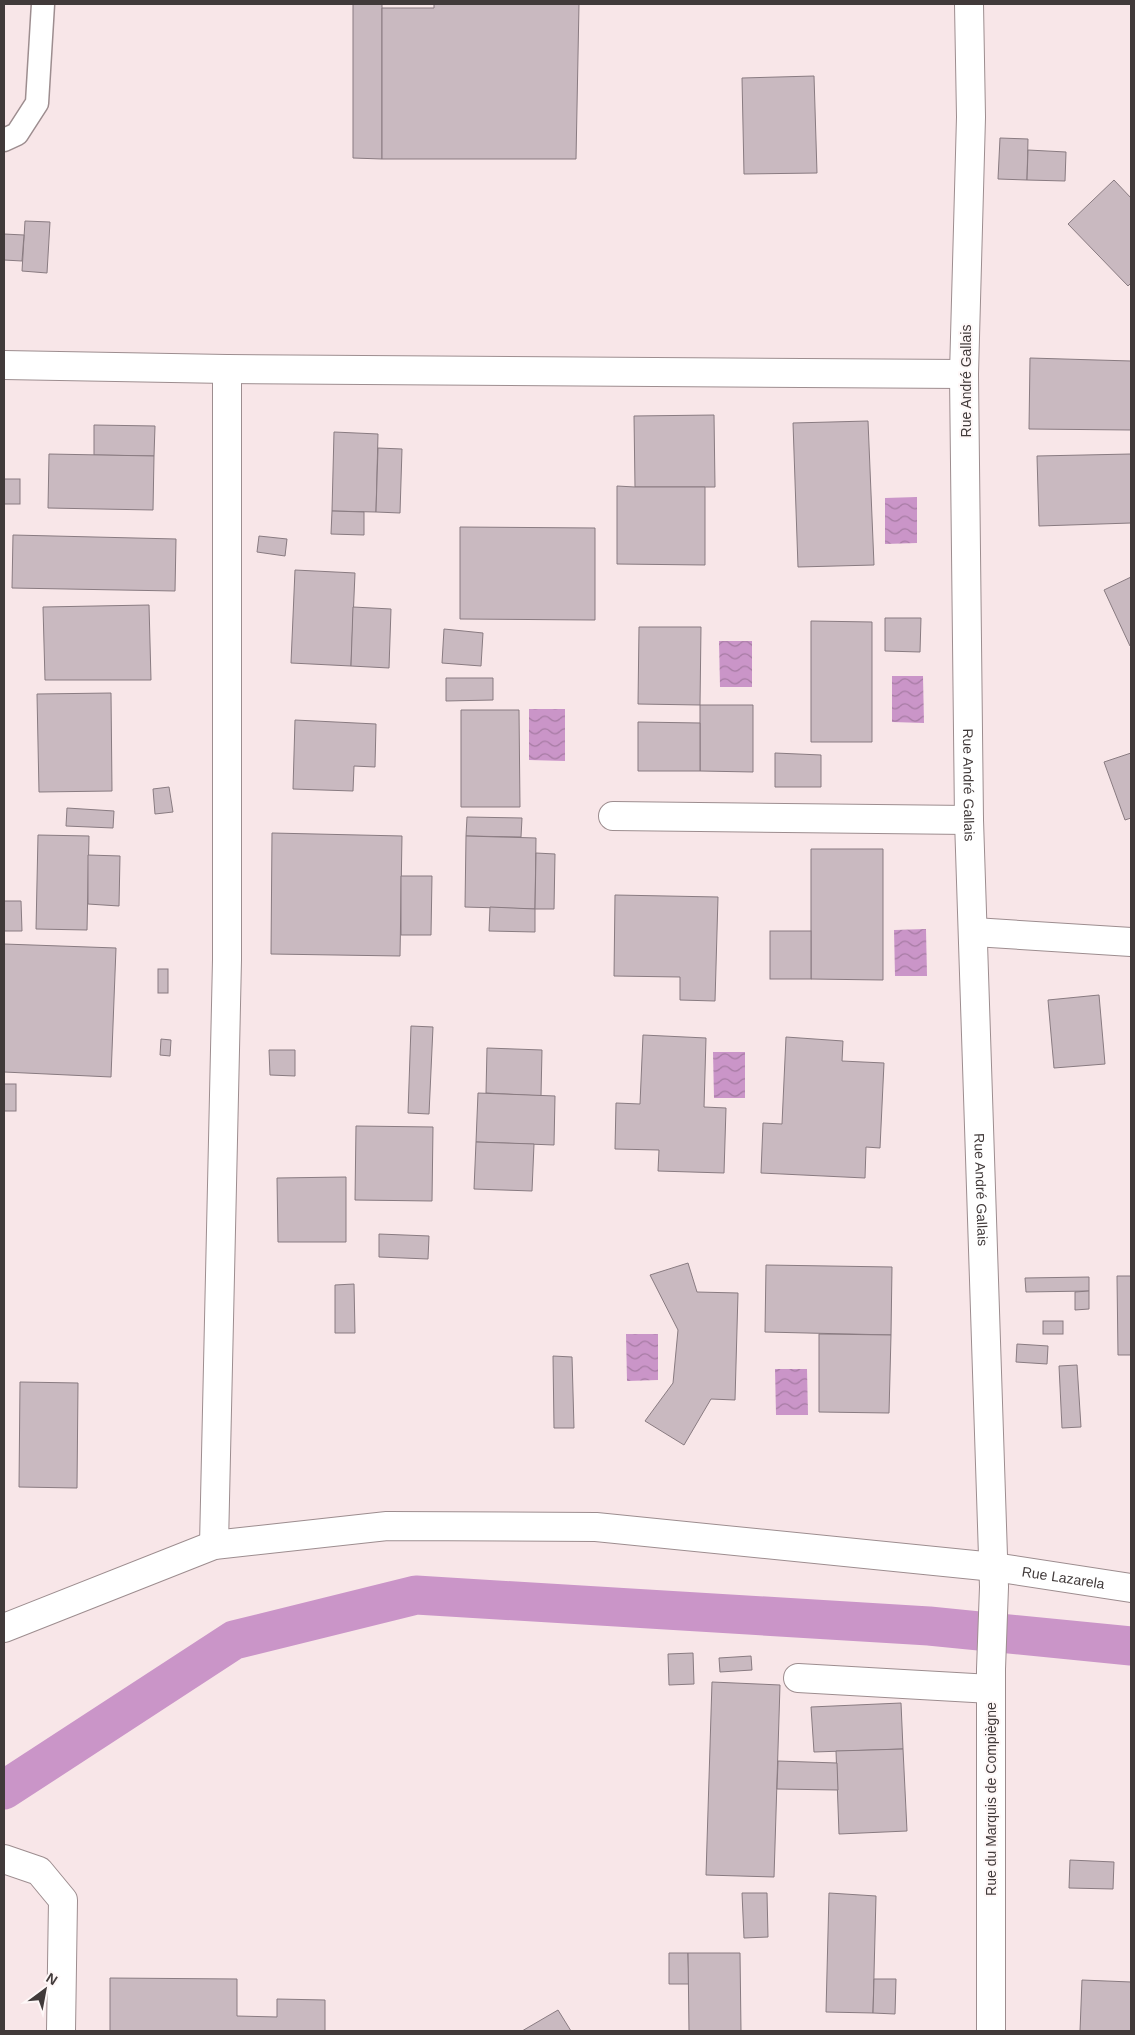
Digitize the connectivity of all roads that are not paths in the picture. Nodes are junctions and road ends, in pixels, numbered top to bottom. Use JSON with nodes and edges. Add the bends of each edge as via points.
{"nodes":[{"id":1,"x":43,"y":4,"type":"edge"},
{"id":2,"x":969,"y":4,"type":"edge"},
{"id":3,"x":4,"y":140,"type":"edge"},
{"id":4,"x":4,"y":365,"type":"edge"},
{"id":5,"x":227,"y":369,"type":"junction"},
{"id":6,"x":964,"y":374,"type":"junction"},
{"id":7,"x":612,"y":816,"type":"dead end"},
{"id":8,"x":969,"y":820,"type":"junction"},
{"id":9,"x":974,"y":932,"type":"junction"},
{"id":10,"x":1131,"y":942,"type":"edge"},
{"id":11,"x":214,"y":1545,"type":"junction"},
{"id":12,"x":994,"y":1577,"type":"junction"},
{"id":13,"x":1131,"y":1588,"type":"edge"},
{"id":14,"x":4,"y":1628,"type":"edge"},
{"id":15,"x":798,"y":1678,"type":"dead end"},
{"id":16,"x":991,"y":1679,"type":"junction"},
{"id":17,"x":4,"y":1859,"type":"edge"},
{"id":18,"x":61,"y":2031,"type":"edge"},
{"id":19,"x":991,"y":2031,"type":"edge"}],
"edges":[{"from":1,"to":3,"type":"lane","via":[[37,103],[17,134]]},
{"from":2,"to":6,"type":"street","name":"Rue André Gallais","via":[[972,116]]},
{"from":4,"to":5,"type":"street"},
{"from":5,"to":6,"type":"street"},
{"from":5,"to":11,"type":"street","via":[[227,950]]},
{"from":6,"to":8,"type":"street","name":"Rue André Gallais"},
{"from":7,"to":8,"type":"street"},
{"from":8,"to":9,"type":"street","name":"Rue André Gallais"},
{"from":9,"to":10,"type":"street"},
{"from":9,"to":12,"type":"street","name":"Rue André Gallais"},
{"from":11,"to":12,"type":"street","name":"Rue Lazarela","via":[[387,1526],[596,1527]]},
{"from":11,"to":14,"type":"street","name":"Rue Lazarela"},
{"from":12,"to":13,"type":"street","name":"Rue Lazarela"},
{"from":12,"to":16,"type":"street","name":"Rue du Marquis de Compiègne"},
{"from":15,"to":16,"type":"street"},
{"from":16,"to":19,"type":"street","name":"Rue du Marquis de Compiègne"},
{"from":17,"to":18,"type":"street","via":[[39,1871],[63,1900]]}]}
